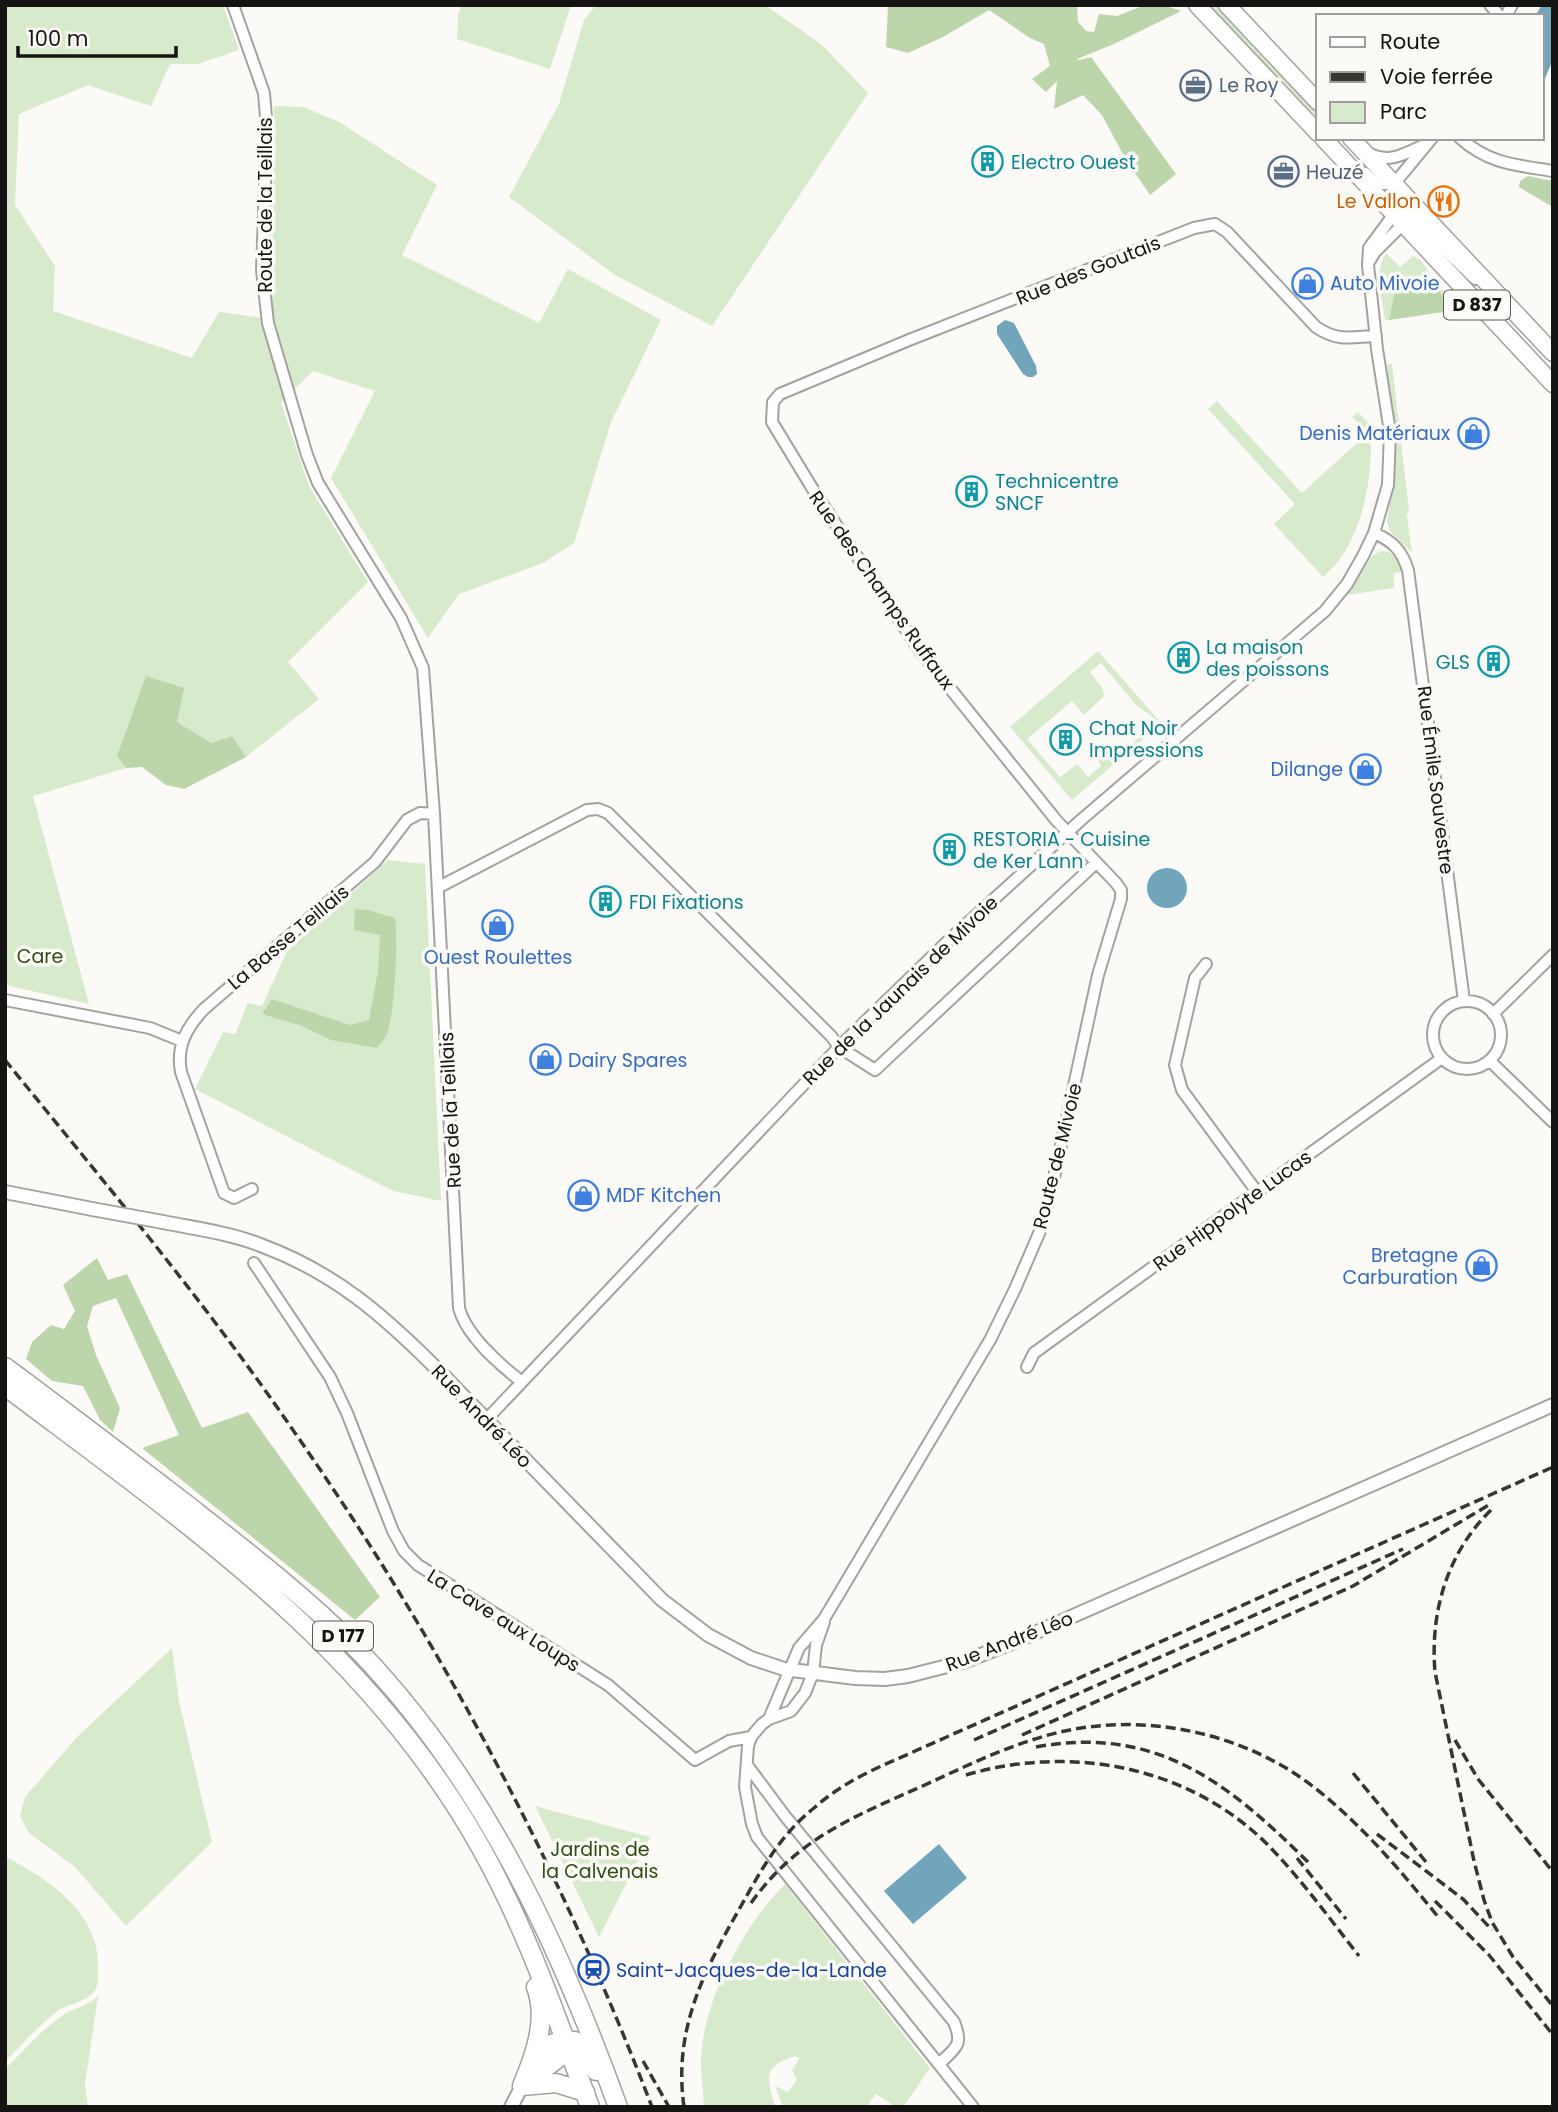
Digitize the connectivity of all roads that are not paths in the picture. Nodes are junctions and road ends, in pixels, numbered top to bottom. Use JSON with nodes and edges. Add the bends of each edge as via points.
{"nodes":[{"id":1,"x":233,"y":5,"type":"edge"},
{"id":2,"x":1197,"y":5,"type":"edge"},
{"id":3,"x":1227,"y":5,"type":"edge"},
{"id":4,"x":1263,"y":75,"type":"junction"},
{"id":5,"x":1316,"y":100,"type":"edge"},
{"id":6,"x":1316,"y":121,"type":"edge"},
{"id":7,"x":1316,"y":131,"type":"edge"},
{"id":8,"x":1325,"y":140,"type":"edge"},
{"id":9,"x":1335,"y":140,"type":"edge"},
{"id":10,"x":1462,"y":140,"type":"edge"},
{"id":11,"x":1430,"y":141,"type":"edge"},
{"id":12,"x":1357,"y":144,"type":"edge"},
{"id":13,"x":1553,"y":171,"type":"edge"},
{"id":14,"x":1400,"y":205,"type":"junction"},
{"id":15,"x":1376,"y":336,"type":"junction"},
{"id":16,"x":1553,"y":353,"type":"edge"},
{"id":17,"x":1553,"y":384,"type":"edge"},
{"id":18,"x":773,"y":402,"type":"joint"},
{"id":19,"x":1374,"y":533,"type":"junction"},
{"id":20,"x":434,"y":814,"type":"junction"},
{"id":21,"x":1068,"y":832,"type":"junction"},
{"id":22,"x":1096,"y":863,"type":"junction"},
{"id":23,"x":439,"y":887,"type":"junction"},
{"id":24,"x":1553,"y":955,"type":"edge"},
{"id":25,"x":1206,"y":964,"type":"dead end"},
{"id":26,"x":5,"y":1000,"type":"edge"},
{"id":27,"x":1464,"y":1001,"type":"junction"},
{"id":28,"x":1493,"y":1013,"type":"junction"},
{"id":29,"x":182,"y":1041,"type":"junction"},
{"id":30,"x":839,"y":1046,"type":"junction"},
{"id":31,"x":1441,"y":1058,"type":"junction"},
{"id":32,"x":1490,"y":1061,"type":"junction"},
{"id":33,"x":1553,"y":1122,"type":"edge"},
{"id":34,"x":252,"y":1189,"type":"dead end"},
{"id":35,"x":5,"y":1192,"type":"edge"},
{"id":36,"x":1257,"y":1192,"type":"junction"},
{"id":37,"x":254,"y":1263,"type":"dead end"},
{"id":38,"x":5,"y":1367,"type":"edge"},
{"id":39,"x":1027,"y":1367,"type":"dead end"},
{"id":40,"x":522,"y":1382,"type":"junction"},
{"id":41,"x":5,"y":1386,"type":"edge"},
{"id":42,"x":1553,"y":1405,"type":"edge"},
{"id":43,"x":485,"y":1421,"type":"junction"},
{"id":44,"x":824,"y":1619,"type":"junction"},
{"id":45,"x":790,"y":1670,"type":"junction"},
{"id":46,"x":813,"y":1673,"type":"junction"},
{"id":47,"x":769,"y":1719,"type":"junction"},
{"id":48,"x":751,"y":1738,"type":"junction"},
{"id":49,"x":747,"y":1765,"type":"junction"},
{"id":50,"x":439,"y":1781,"type":"junction"},
{"id":51,"x":577,"y":1997,"type":"junction"},
{"id":52,"x":569,"y":2043,"type":"junction"},
{"id":53,"x":939,"y":2064,"type":"junction"},
{"id":54,"x":530,"y":2067,"type":"junction"},
{"id":55,"x":522,"y":2085,"type":"junction"},
{"id":56,"x":588,"y":2099,"type":"edge"},
{"id":57,"x":510,"y":2107,"type":"edge"},
{"id":58,"x":610,"y":2107,"type":"edge"},
{"id":59,"x":618,"y":2107,"type":"edge"},
{"id":60,"x":973,"y":2107,"type":"edge"}],
"edges":[{"from":1,"to":20,"type":"street","name":"Route de la Teillais","via":[[264,93],[262,270],[271,334],[318,484],[401,618],[422,668]]},
{"from":2,"to":4,"type":"main road"},
{"from":3,"to":5,"type":"main road"},
{"from":4,"to":6,"type":"street"},
{"from":4,"to":7,"type":"main road"},
{"from":8,"to":14,"type":"main road","number":"D 837"},
{"from":9,"to":14,"type":"street"},
{"from":10,"to":13,"type":"street","via":[[1489,159]]},
{"from":11,"to":12,"type":"street","via":[[1391,159],[1382,159]]},
{"from":11,"to":14,"type":"street","name":"Rue de la Jaunais de Mivoie"},
{"from":12,"to":14,"type":"main road","number":"D 837"},
{"from":14,"to":15,"type":"street","name":"Rue de la Jaunais de Mivoie","via":[[1369,248]]},
{"from":14,"to":16,"type":"main road","number":"D 837"},
{"from":14,"to":17,"type":"main road","number":"D 837"},
{"from":15,"to":18,"type":"street","name":"Rue des Goutais","via":[[1346,339],[1329,336],[1316,327],[1216,224],[1194,228],[909,340],[780,394]]},
{"from":15,"to":19,"type":"street","name":"Rue de la Jaunais de Mivoie","via":[[1391,464]]},
{"from":18,"to":21,"type":"street","name":"Rue des Champs Ruffaux","via":[[772,422],[897,618]]},
{"from":19,"to":21,"type":"street","name":"Rue de la Jaunais de Mivoie","via":[[1347,584],[1325,611]]},
{"from":19,"to":27,"type":"street","name":"Rue Émile Souvestre","via":[[1399,549],[1408,569]]},
{"from":20,"to":23,"type":"street","name":"Rue de la Teillais"},
{"from":20,"to":29,"type":"street","name":"La Basse Teillais","via":[[420,813],[407,820],[365,871],[204,1009]]},
{"from":21,"to":22,"type":"street","name":"Route de Mivoie"},
{"from":21,"to":30,"type":"street","name":"Rue de la Jaunais de Mivoie"},
{"from":22,"to":30,"type":"street","via":[[875,1070]]},
{"from":22,"to":44,"type":"street","name":"Route de Mivoie","via":[[1121,890],[1121,899],[1098,975],[1040,1231],[990,1340]]},
{"from":23,"to":30,"type":"street","via":[[587,810],[598,809],[608,813]]},
{"from":23,"to":40,"type":"street","name":"Rue de la Teillais","via":[[459,1308],[470,1332]]},
{"from":24,"to":28,"type":"street"},
{"from":25,"to":36,"type":"street","via":[[1195,978],[1175,1065],[1182,1090]]},
{"from":26,"to":29,"type":"street","via":[[150,1028]]},
{"from":27,"to":28,"type":"street","via":[[1476,1002]]},
{"from":27,"to":31,"type":"street","via":[[1442,1012],[1435,1023],[1435,1048]]},
{"from":28,"to":32,"type":"street","via":[[1501,1040]]},
{"from":29,"to":34,"type":"street","via":[[181,1072],[224,1193],[234,1198]]},
{"from":30,"to":40,"type":"street","name":"Rue de la Jaunais de Mivoie"},
{"from":31,"to":32,"type":"street","via":[[1465,1070]]},
{"from":31,"to":36,"type":"street","name":"Rue Hippolyte Lucas"},
{"from":32,"to":33,"type":"street"},
{"from":35,"to":43,"type":"street","name":"Rue André Léo","bridge":true,"via":[[262,1245],[299,1261],[365,1302],[400,1331]]},
{"from":36,"to":39,"type":"street","name":"Rue Hippolyte Lucas","via":[[1034,1353]]},
{"from":37,"to":48,"type":"street","name":"La Cave aux Loups","via":[[330,1377],[393,1531],[411,1558],[434,1577],[608,1685],[695,1760],[729,1741]]},
{"from":38,"to":51,"type":"highway","number":"D 177","via":[[251,1555],[312,1606],[378,1672],[487,1818]]},
{"from":40,"to":43,"type":"street","name":"Rue de la Jaunais de Mivoie"},
{"from":41,"to":50,"type":"highway","number":"D 177","via":[[272,1593],[366,1686]]},
{"from":42,"to":46,"type":"street","name":"Rue André Léo","via":[[963,1662],[885,1679]]},
{"from":43,"to":45,"type":"street","name":"Rue André Léo","via":[[662,1600],[708,1635],[751,1658]]},
{"from":44,"to":45,"type":"street","name":"Route de Mivoie","via":[[799,1648]]},
{"from":44,"to":46,"type":"street","name":"Route de Mivoie"},
{"from":45,"to":46,"type":"street","name":"Rue André Léo"},
{"from":45,"to":47,"type":"street","name":"Route de Mivoie"},
{"from":46,"to":47,"type":"street","name":"Route de Mivoie","via":[[791,1711]]},
{"from":47,"to":48,"type":"street"},
{"from":48,"to":49,"type":"street"},
{"from":49,"to":53,"type":"street","via":[[746,1787],[757,1837]]},
{"from":49,"to":53,"type":"street","via":[[954,2022],[961,2037],[959,2044]]},
{"from":50,"to":52,"type":"highway","number":"D 177","via":[[481,1847]]},
{"from":50,"to":54,"type":"highway","via":[[537,1990],[541,2016]]},
{"from":51,"to":52,"type":"highway","via":[[579,2019]]},
{"from":51,"to":59,"type":"highway"},
{"from":52,"to":54,"type":"highway","via":[[545,2049]]},
{"from":52,"to":55,"type":"highway"},
{"from":52,"to":56,"type":"highway","number":"D 177"},
{"from":52,"to":58,"type":"highway","via":[[592,2061]]},
{"from":53,"to":60,"type":"street"},
{"from":54,"to":55,"type":"highway"},
{"from":55,"to":56,"type":"highway","via":[[568,2085]]},
{"from":55,"to":57,"type":"street"}]}
